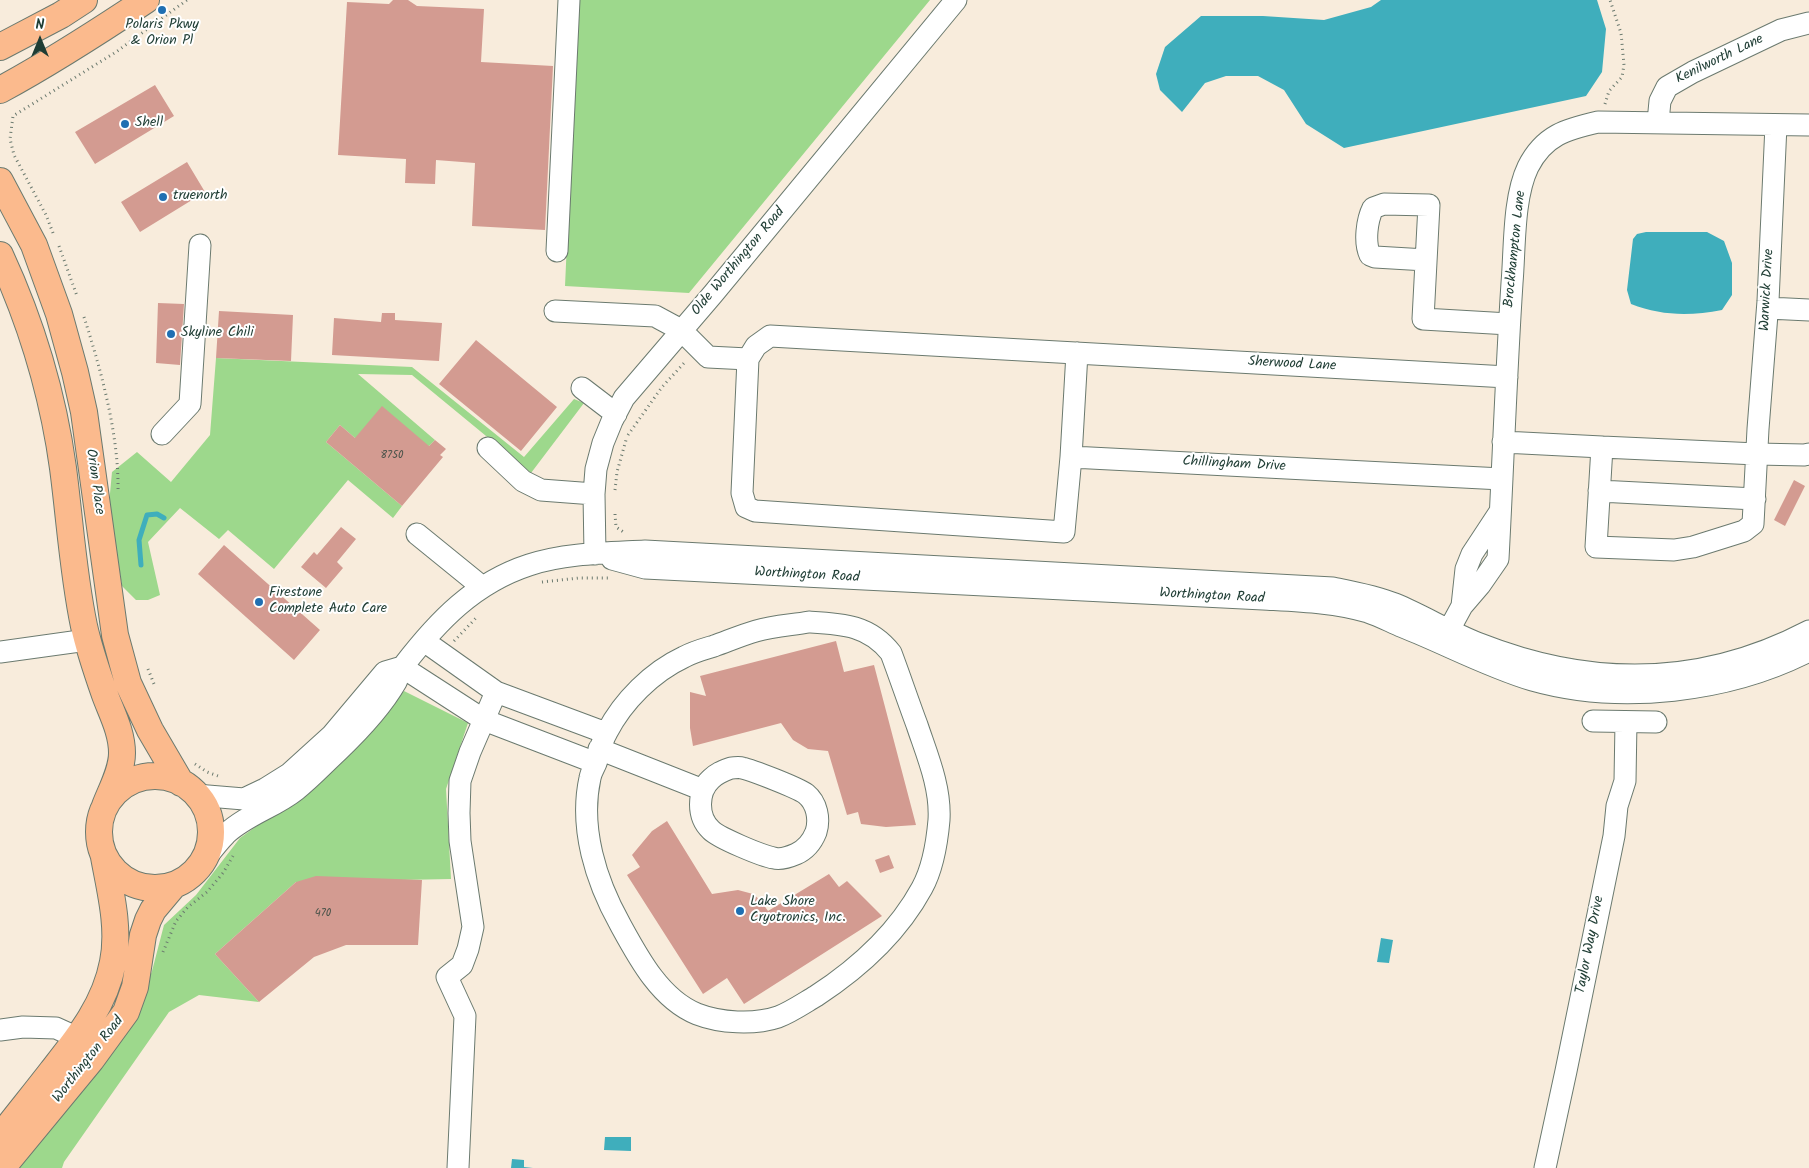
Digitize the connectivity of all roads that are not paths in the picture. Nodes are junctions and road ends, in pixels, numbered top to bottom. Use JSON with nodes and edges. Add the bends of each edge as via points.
{"nodes":[{"id":1,"x":84,"y":0,"type":"edge"},
{"id":2,"x":146,"y":0,"type":"edge"},
{"id":3,"x":569,"y":0,"type":"edge"},
{"id":4,"x":956,"y":0,"type":"edge"},
{"id":5,"x":1809,"y":23,"type":"edge"},
{"id":6,"x":0,"y":47,"type":"edge"},
{"id":7,"x":0,"y":90,"type":"edge"},
{"id":8,"x":1658,"y":122,"type":"junction"},
{"id":9,"x":1776,"y":125,"type":"junction"},
{"id":10,"x":1809,"y":125,"type":"edge"},
{"id":11,"x":0,"y":181,"type":"edge"},
{"id":12,"x":200,"y":245,"type":"dead end"},
{"id":13,"x":557,"y":251,"type":"dead end"},
{"id":14,"x":0,"y":255,"type":"edge"},
{"id":15,"x":1426,"y":260,"type":"junction"},
{"id":16,"x":1768,"y":308,"type":"junction"},
{"id":17,"x":1809,"y":310,"type":"edge"},
{"id":18,"x":555,"y":312,"type":"dead end"},
{"id":19,"x":1510,"y":324,"type":"junction"},
{"id":20,"x":681,"y":330,"type":"junction"},
{"id":21,"x":1077,"y":353,"type":"junction"},
{"id":22,"x":748,"y":359,"type":"junction"},
{"id":23,"x":1507,"y":377,"type":"junction"},
{"id":24,"x":582,"y":388,"type":"dead end"},
{"id":25,"x":616,"y":414,"type":"junction"},
{"id":26,"x":162,"y":434,"type":"dead end"},
{"id":27,"x":1504,"y":442,"type":"junction"},
{"id":28,"x":1602,"y":447,"type":"junction"},
{"id":29,"x":488,"y":448,"type":"dead end"},
{"id":30,"x":1757,"y":454,"type":"junction"},
{"id":31,"x":1809,"y":454,"type":"edge"},
{"id":32,"x":1071,"y":457,"type":"junction"},
{"id":33,"x":1502,"y":479,"type":"junction"},
{"id":34,"x":1599,"y":491,"type":"junction"},
{"id":35,"x":594,"y":494,"type":"junction"},
{"id":36,"x":1755,"y":499,"type":"junction"},
{"id":37,"x":417,"y":534,"type":"dead end"},
{"id":38,"x":594,"y":554,"type":"junction"},
{"id":39,"x":481,"y":586,"type":"junction"},
{"id":40,"x":1809,"y":631,"type":"edge"},
{"id":41,"x":1445,"y":637,"type":"junction"},
{"id":42,"x":87,"y":640,"type":"junction"},
{"id":43,"x":424,"y":641,"type":"junction"},
{"id":44,"x":1809,"y":651,"type":"edge"},
{"id":45,"x":0,"y":652,"type":"edge"},
{"id":46,"x":402,"y":667,"type":"junction"},
{"id":47,"x":496,"y":692,"type":"junction"},
{"id":48,"x":484,"y":720,"type":"junction"},
{"id":49,"x":1593,"y":722,"type":"dead end"},
{"id":50,"x":1626,"y":722,"type":"junction"},
{"id":51,"x":1656,"y":722,"type":"dead end"},
{"id":52,"x":150,"y":730,"type":"junction"},
{"id":53,"x":600,"y":749,"type":"junction"},
{"id":54,"x":189,"y":789,"type":"junction"},
{"id":55,"x":703,"y":790,"type":"junction"},
{"id":56,"x":105,"y":806,"type":"junction"},
{"id":57,"x":103,"y":855,"type":"junction"},
{"id":58,"x":202,"y":863,"type":"junction"},
{"id":59,"x":174,"y":885,"type":"junction"},
{"id":60,"x":0,"y":1030,"type":"edge"},
{"id":61,"x":78,"y":1038,"type":"junction"},
{"id":62,"x":0,"y":1137,"type":"edge"},
{"id":63,"x":2,"y":1168,"type":"edge"},
{"id":64,"x":458,"y":1168,"type":"edge"},
{"id":65,"x":1545,"y":1168,"type":"edge"}],
"edges":[{"from":1,"to":6,"type":"main road"},
{"from":2,"to":7,"type":"main road"},
{"from":3,"to":13,"type":"street"},
{"from":4,"to":20,"type":"street","name":"Olde Worthington Road"},
{"from":5,"to":8,"type":"street","name":"Kenilworth Lane","via":[[1782,30],[1667,87],[1660,100]]},
{"from":8,"to":9,"type":"street","name":"Brockhampton Lane"},
{"from":8,"to":19,"type":"street","name":"Brockhampton Lane","via":[[1598,122],[1568,129],[1545,143],[1528,167],[1519,196]]},
{"from":9,"to":10,"type":"street","name":"Brockhampton Lane"},
{"from":9,"to":16,"type":"street","name":"Warwick Drive"},
{"from":11,"to":52,"type":"main road","name":"Orion Place","via":[[34,245],[70,353],[84,412],[116,635],[128,683]]},
{"from":12,"to":26,"type":"street","via":[[190,404]]},
{"from":14,"to":42,"type":"main road","name":"Orion Place","via":[[14,285],[52,407]]},
{"from":15,"to":15,"type":"street","via":[[1429,205],[1384,204],[1373,208],[1368,218],[1367,249],[1370,255]]},
{"from":15,"to":19,"type":"street","via":[[1423,319]]},
{"from":16,"to":17,"type":"street"},
{"from":16,"to":30,"type":"street","name":"Warwick Drive"},
{"from":18,"to":20,"type":"street","via":[[655,316]]},
{"from":19,"to":23,"type":"street","name":"Brockhampton Lane"},
{"from":20,"to":22,"type":"street","via":[[708,357]]},
{"from":20,"to":25,"type":"street","name":"Olde Worthington Road","via":[[624,398]]},
{"from":21,"to":22,"type":"street","name":"Sherwood Lane","via":[[770,336],[756,346]]},
{"from":21,"to":23,"type":"street","name":"Sherwood Lane"},
{"from":21,"to":32,"type":"street"},
{"from":22,"to":32,"type":"street","via":[[742,493],[746,507],[754,511],[1064,532]]},
{"from":23,"to":27,"type":"street","name":"Brockhampton Lane"},
{"from":24,"to":25,"type":"street"},
{"from":25,"to":35,"type":"street","name":"Olde Worthington Road","via":[[600,452]]},
{"from":27,"to":28,"type":"street"},
{"from":27,"to":33,"type":"street","name":"Brockhampton Lane"},
{"from":28,"to":30,"type":"street"},
{"from":28,"to":34,"type":"street","name":"Warwick Drive"},
{"from":29,"to":35,"type":"street","via":[[523,481],[541,490]]},
{"from":30,"to":31,"type":"street"},
{"from":30,"to":36,"type":"street","name":"Warwick Drive"},
{"from":32,"to":33,"type":"street","name":"Chillingham Drive"},
{"from":33,"to":41,"type":"street","name":"Brockhampton Lane","via":[[1500,510],[1472,554],[1466,568],[1462,606]]},
{"from":34,"to":36,"type":"street"},
{"from":34,"to":36,"type":"street","name":"Warwick Drive","via":[[1596,547],[1674,550],[1693,547],[1744,531],[1753,524]]},
{"from":35,"to":38,"type":"street","name":"Olde Worthington Road"},
{"from":37,"to":39,"type":"street"},
{"from":38,"to":39,"type":"street","name":"Worthington Road","via":[[530,564]]},
{"from":38,"to":41,"type":"street","name":"Worthington Road","via":[[645,568],[1312,602],[1370,613]]},
{"from":39,"to":43,"type":"street","name":"Worthington Road","via":[[439,623]]},
{"from":40,"to":41,"type":"street","name":"Worthington Road","via":[[1761,653],[1724,664],[1693,671],[1639,676],[1575,672]]},
{"from":41,"to":44,"type":"street","name":"Worthington Road","via":[[1500,669],[1534,680],[1568,688],[1630,692],[1711,685],[1765,670]]},
{"from":42,"to":45,"type":"street"},
{"from":42,"to":52,"type":"main road","via":[[100,649],[113,683],[130,709]]},
{"from":42,"to":56,"type":"main road","name":"Orion Place","via":[[118,728],[122,753],[120,768]]},
{"from":43,"to":46,"type":"street","name":"Worthington Road"},
{"from":43,"to":47,"type":"street"},
{"from":46,"to":48,"type":"street"},
{"from":46,"to":54,"type":"street","name":"Worthington Road","via":[[385,672],[332,735],[281,779],[244,799]]},
{"from":46,"to":58,"type":"street","name":"Worthington Road","via":[[397,681],[348,741],[296,791],[226,834]]},
{"from":47,"to":48,"type":"street"},
{"from":47,"to":53,"type":"street"},
{"from":48,"to":53,"type":"street"},
{"from":48,"to":64,"type":"street","via":[[460,781],[460,841],[473,927],[462,965],[447,977],[465,1016]]},
{"from":49,"to":50,"type":"street"},
{"from":50,"to":51,"type":"street"},
{"from":50,"to":65,"type":"street","name":"Taylor Way Drive","via":[[1625,781],[1617,806],[1614,836]]},
{"from":52,"to":54,"type":"main road","name":"Orion Place"},
{"from":53,"to":53,"type":"street","via":[[618,713],[633,693],[683,657],[758,630],[810,622],[857,627],[882,641],[891,653],[930,762],[939,818],[933,860],[924,886],[908,913],[870,956],[838,982],[801,1005],[778,1017],[752,1022],[696,1013],[673,999],[632,946],[594,865],[587,825],[587,798],[590,774]]},
{"from":53,"to":55,"type":"street"},
{"from":54,"to":56,"type":"main road","via":[[163,777],[144,778],[128,783]]},
{"from":54,"to":58,"type":"main road","via":[[206,811],[211,829],[209,847]]},
{"from":55,"to":55,"type":"street","via":[[700,803],[702,818],[710,829],[722,838],[774,858],[788,858],[800,852],[810,843],[816,830],[818,817],[806,794],[743,768],[719,772]]},
{"from":56,"to":57,"type":"main road","via":[[99,839]]},
{"from":57,"to":59,"type":"main road","via":[[125,880],[141,887]]},
{"from":57,"to":61,"type":"main road","name":"Worthington Road","via":[[114,926],[114,962],[94,1015]]},
{"from":58,"to":59,"type":"main road"},
{"from":59,"to":63,"type":"main road","name":"Worthington Road","via":[[148,920],[136,987],[126,1012]]},
{"from":60,"to":61,"type":"street","via":[[56,1028]]},
{"from":61,"to":62,"type":"main road","name":"Worthington Road"}]}
